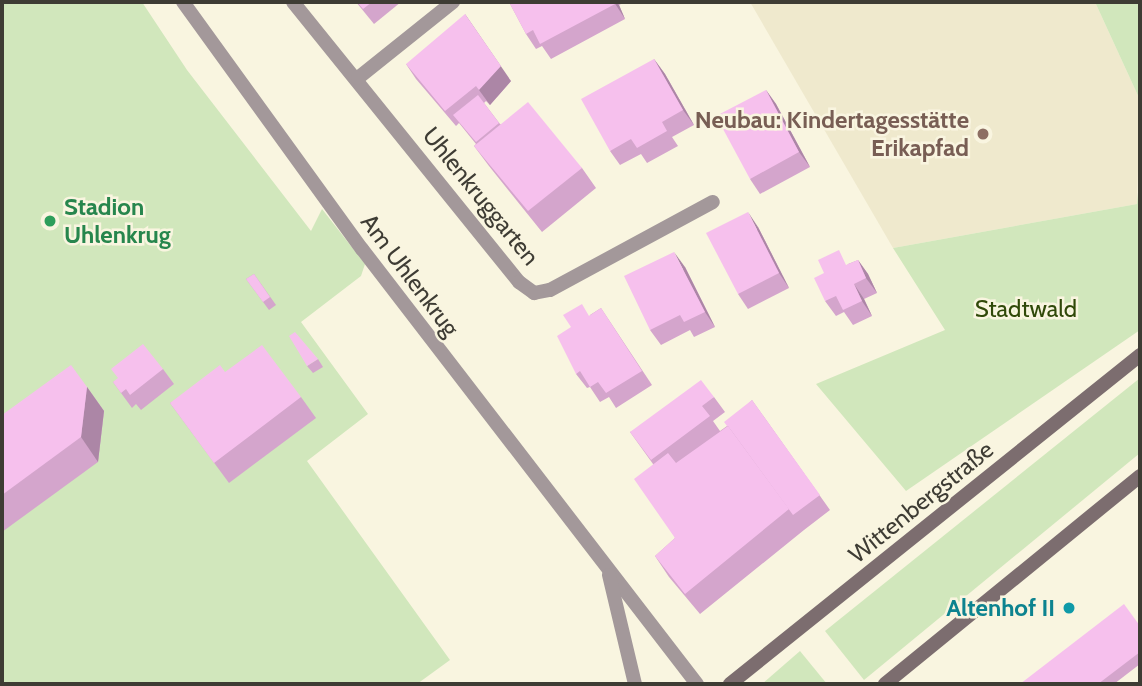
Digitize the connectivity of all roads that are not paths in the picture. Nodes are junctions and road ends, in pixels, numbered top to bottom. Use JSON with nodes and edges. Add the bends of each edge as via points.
{"nodes":[{"id":1,"x":183,"y":2,"type":"edge"},
{"id":2,"x":293,"y":2,"type":"edge"},
{"id":3,"x":453,"y":2,"type":"edge"},
{"id":4,"x":358,"y":78,"type":"junction"},
{"id":5,"x":713,"y":201,"type":"dead end"},
{"id":6,"x":1140,"y":355,"type":"edge"},
{"id":7,"x":1140,"y":477,"type":"edge"},
{"id":8,"x":608,"y":570,"type":"junction"},
{"id":9,"x":635,"y":684,"type":"edge"},
{"id":10,"x":697,"y":684,"type":"edge"},
{"id":11,"x":730,"y":684,"type":"edge"},
{"id":12,"x":885,"y":684,"type":"edge"}],
"edges":[{"from":1,"to":8,"type":"street","name":"Am Uhlenkrug","via":[[345,227]]},
{"from":2,"to":4,"type":"street","name":"Uhlenkruggarten"},
{"from":3,"to":4,"type":"street"},
{"from":4,"to":5,"type":"street","name":"Uhlenkruggarten","via":[[519,282],[534,293],[550,290]]},
{"from":6,"to":11,"type":"main road","name":"Wittenbergstraße"},
{"from":7,"to":12,"type":"main road"},
{"from":8,"to":9,"type":"street","name":"Am Uhlenkrug"},
{"from":8,"to":10,"type":"street","name":"Am Uhlenkrug"}]}
